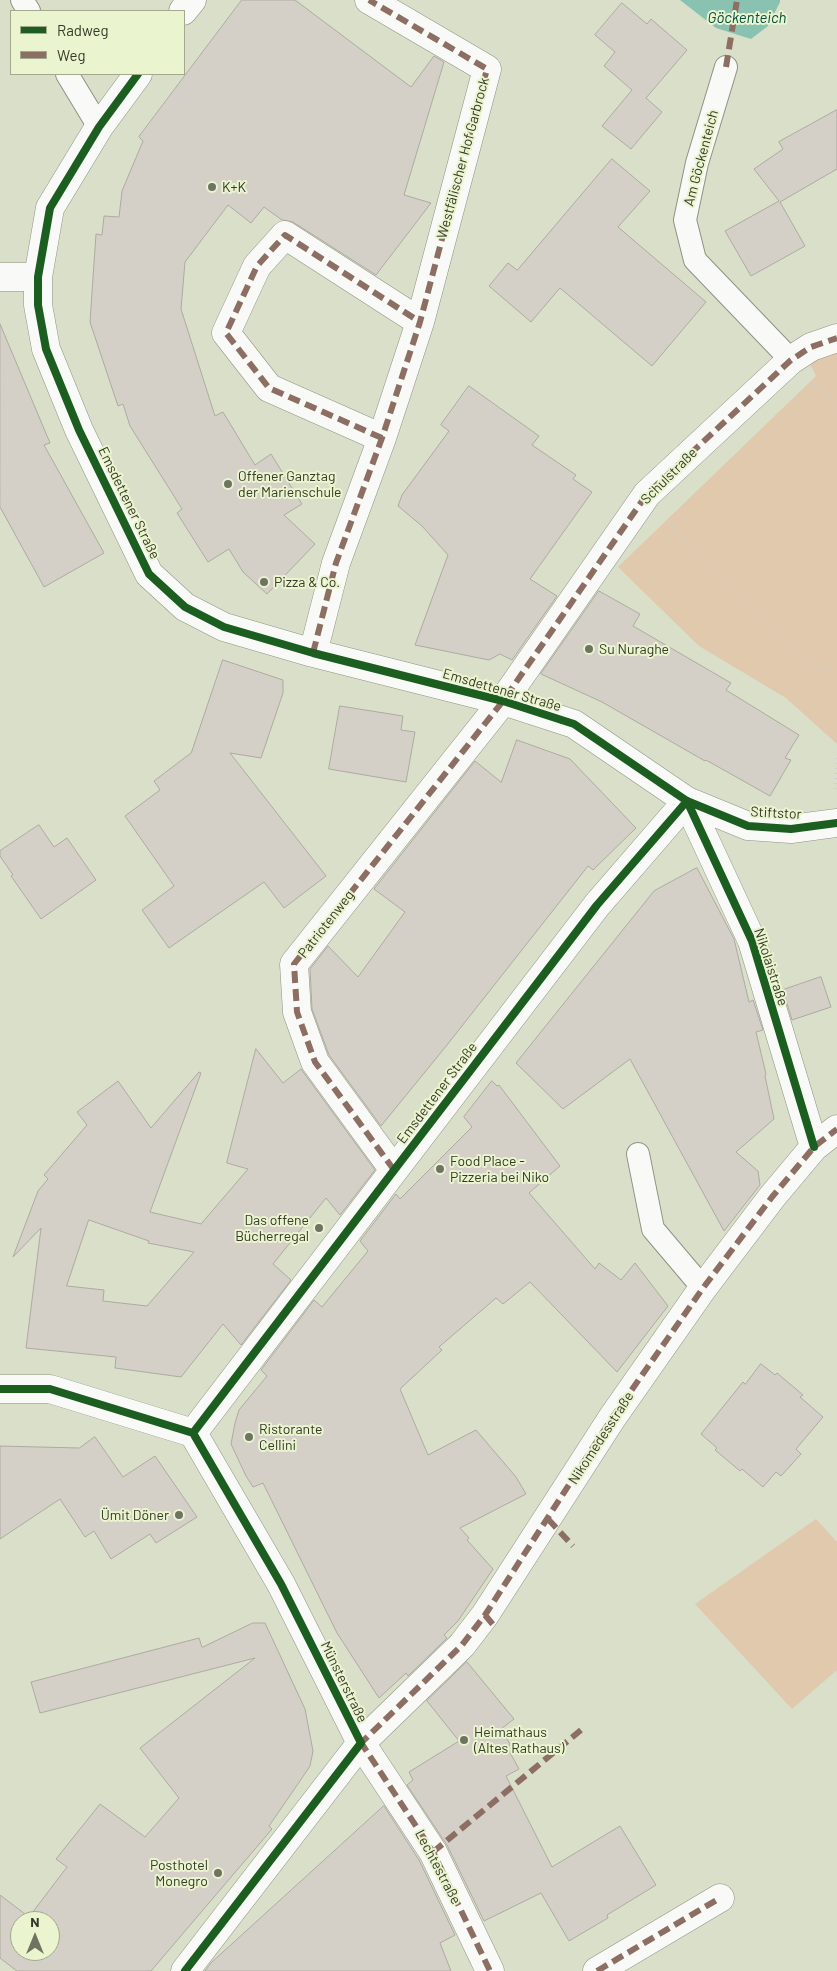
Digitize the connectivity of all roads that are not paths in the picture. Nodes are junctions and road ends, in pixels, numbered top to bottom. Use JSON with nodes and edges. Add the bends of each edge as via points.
{"nodes":[{"id":1,"x":192,"y":0,"type":"edge"},
{"id":2,"x":369,"y":0,"type":"edge"},
{"id":3,"x":184,"y":10,"type":"edge"},
{"id":4,"x":726,"y":67,"type":"dead end"},
{"id":5,"x":68,"y":75,"type":"edge"},
{"id":6,"x":137,"y":75,"type":"edge"},
{"id":7,"x":99,"y":127,"type":"junction"},
{"id":8,"x":38,"y":276,"type":"junction"},
{"id":9,"x":0,"y":277,"type":"edge"},
{"id":10,"x":420,"y":322,"type":"junction"},
{"id":11,"x":837,"y":338,"type":"edge"},
{"id":12,"x":791,"y":360,"type":"junction"},
{"id":13,"x":382,"y":438,"type":"junction"},
{"id":14,"x":313,"y":653,"type":"junction"},
{"id":15,"x":503,"y":701,"type":"junction"},
{"id":16,"x":688,"y":801,"type":"junction"},
{"id":17,"x":837,"y":823,"type":"edge"},
{"id":18,"x":837,"y":1129,"type":"edge"},
{"id":19,"x":814,"y":1147,"type":"junction"},
{"id":20,"x":638,"y":1154,"type":"dead end"},
{"id":21,"x":394,"y":1170,"type":"junction"},
{"id":22,"x":703,"y":1288,"type":"junction"},
{"id":23,"x":0,"y":1389,"type":"edge"},
{"id":24,"x":193,"y":1433,"type":"junction"},
{"id":25,"x":361,"y":1743,"type":"junction"},
{"id":26,"x":720,"y":1898,"type":"dead end"},
{"id":27,"x":185,"y":1971,"type":"edge"},
{"id":28,"x":490,"y":1971,"type":"edge"},
{"id":29,"x":597,"y":1971,"type":"edge"}],
"edges":[{"from":1,"to":3,"type":"street"},
{"from":2,"to":10,"type":"street","name":"Westfälischer Hof Garbrock","via":[[487,69]]},
{"from":4,"to":12,"type":"lane","name":"Am Göckenteich","via":[[697,163],[685,220],[695,260]]},
{"from":5,"to":7,"type":"lane"},
{"from":6,"to":7,"type":"street","name":"Emsdettener Straße"},
{"from":7,"to":8,"type":"street","name":"Emsdettener Straße","via":[[50,208]]},
{"from":8,"to":9,"type":"street"},
{"from":8,"to":14,"type":"street","name":"Emsdettener Straße","via":[[38,305],[46,349],[79,430],[149,574],[185,607],[224,627]]},
{"from":10,"to":13,"type":"street","name":"Westfälischer Hof Garbrock"},
{"from":10,"to":13,"type":"street","via":[[285,235],[257,266],[226,333],[269,388]]},
{"from":11,"to":12,"type":"street","name":"Schulstraße"},
{"from":12,"to":15,"type":"street","name":"Schulstraße","via":[[647,494]]},
{"from":13,"to":14,"type":"street","name":"Westfälischer Hof Garbrock","via":[[336,563]]},
{"from":14,"to":15,"type":"street","name":"Emsdettener Straße"},
{"from":15,"to":16,"type":"street","name":"Emsdettener Straße","via":[[574,724]]},
{"from":15,"to":21,"type":"street","name":"Patriotenweg","via":[[294,964],[297,1012],[315,1062]]},
{"from":16,"to":17,"type":"street","name":"Stiftstor","via":[[748,826],[791,828]]},
{"from":16,"to":19,"type":"street","name":"Nikolaistraße","via":[[752,941]]},
{"from":16,"to":21,"type":"street","name":"Emsdettener Straße","via":[[597,905]]},
{"from":18,"to":19,"type":"street","name":"Nikomedesstraße"},
{"from":19,"to":22,"type":"street","name":"Nikomedesstraße"},
{"from":20,"to":22,"type":"lane","via":[[653,1229]]},
{"from":21,"to":24,"type":"street","name":"Emsdettener Straße"},
{"from":22,"to":25,"type":"street","name":"Nikomedesstraße","via":[[612,1418],[485,1615],[462,1645]]},
{"from":23,"to":24,"type":"street","via":[[50,1389]]},
{"from":24,"to":25,"type":"street","name":"Münsterstraße","via":[[281,1584]]},
{"from":25,"to":27,"type":"street","name":"Münsterstraße"},
{"from":25,"to":28,"type":"street","name":"Lechtestraße","via":[[433,1852]]},
{"from":26,"to":29,"type":"street"}]}
